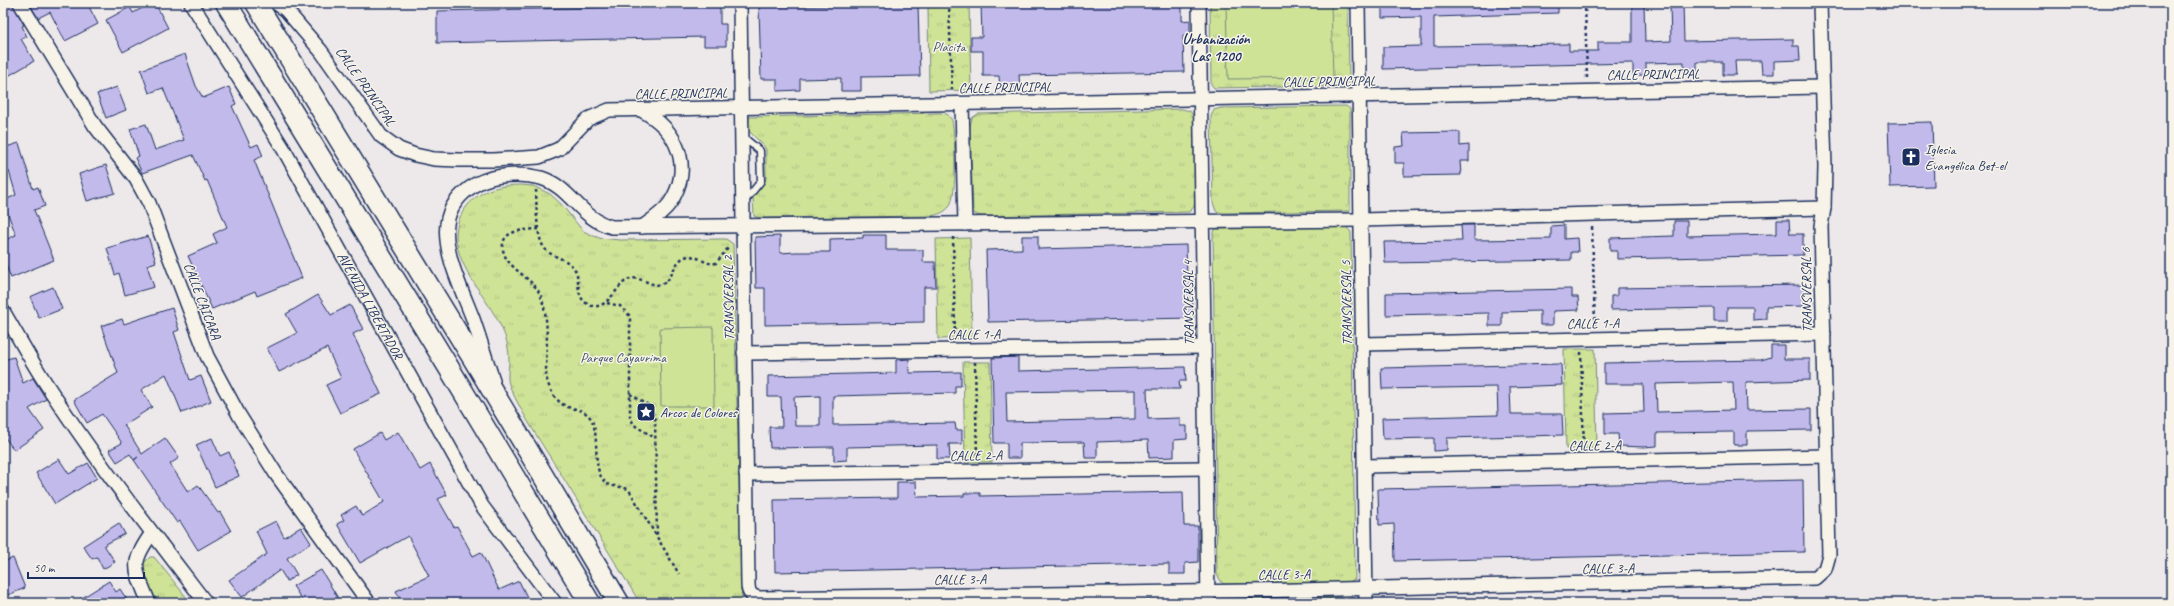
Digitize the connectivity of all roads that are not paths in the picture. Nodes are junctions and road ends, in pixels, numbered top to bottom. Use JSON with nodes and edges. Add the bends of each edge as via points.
{"nodes":[{"id":1,"x":20,"y":3,"type":"edge"},
{"id":2,"x":191,"y":3,"type":"edge"},
{"id":3,"x":226,"y":3,"type":"edge"},
{"id":4,"x":256,"y":3,"type":"edge"},
{"id":5,"x":276,"y":3,"type":"edge"},
{"id":6,"x":740,"y":3,"type":"edge"},
{"id":7,"x":1199,"y":3,"type":"edge"},
{"id":8,"x":1358,"y":3,"type":"edge"},
{"id":9,"x":1820,"y":3,"type":"edge"},
{"id":10,"x":1822,"y":87,"type":"junction"},
{"id":11,"x":1359,"y":96,"type":"junction"},
{"id":12,"x":1201,"y":99,"type":"junction"},
{"id":13,"x":957,"y":104,"type":"junction"},
{"id":14,"x":741,"y":108,"type":"junction"},
{"id":15,"x":641,"y":110,"type":"junction"},
{"id":16,"x":741,"y":135,"type":"junction"},
{"id":17,"x":742,"y":203,"type":"junction"},
{"id":18,"x":1824,"y":208,"type":"junction"},
{"id":19,"x":1361,"y":220,"type":"junction"},
{"id":20,"x":1203,"y":222,"type":"junction"},
{"id":21,"x":958,"y":224,"type":"junction"},
{"id":22,"x":743,"y":226,"type":"junction"},
{"id":23,"x":642,"y":227,"type":"junction"},
{"id":24,"x":3,"y":311,"type":"edge"},
{"id":25,"x":1824,"y":334,"type":"junction"},
{"id":26,"x":1363,"y":344,"type":"junction"},
{"id":27,"x":1204,"y":347,"type":"junction"},
{"id":28,"x":744,"y":353,"type":"junction"},
{"id":29,"x":502,"y":407,"type":"junction"},
{"id":30,"x":1826,"y":456,"type":"junction"},
{"id":31,"x":1364,"y":466,"type":"junction"},
{"id":32,"x":1206,"y":468,"type":"junction"},
{"id":33,"x":746,"y":474,"type":"junction"},
{"id":34,"x":152,"y":533,"type":"junction"},
{"id":35,"x":1821,"y":574,"type":"joint"},
{"id":36,"x":1366,"y":589,"type":"junction"},
{"id":37,"x":749,"y":592,"type":"joint"},
{"id":38,"x":1208,"y":597,"type":"edge"},
{"id":39,"x":923,"y":599,"type":"edge"},
{"id":40,"x":149,"y":603,"type":"edge"},
{"id":41,"x":206,"y":603,"type":"edge"},
{"id":42,"x":369,"y":603,"type":"edge"},
{"id":43,"x":555,"y":603,"type":"edge"},
{"id":44,"x":590,"y":603,"type":"edge"},
{"id":45,"x":619,"y":603,"type":"edge"},
{"id":46,"x":1366,"y":603,"type":"edge"}],
"edges":[{"from":1,"to":42,"type":"street","name":"CALLE CAICARA","via":[[95,126],[136,179],[149,203],[207,356],[239,415],[276,474]]},
{"from":2,"to":43,"type":"street","name":"AVENIDA LIBERTADOR","via":[[283,148],[482,506]]},
{"from":3,"to":44,"type":"main road"},
{"from":4,"to":29,"type":"main road"},
{"from":5,"to":15,"type":"street","name":"CALLE PRINCIPAL","via":[[286,10],[321,51],[381,136],[399,149],[415,155],[458,160],[539,157],[559,149],[588,119],[598,114],[609,110]]},
{"from":6,"to":14,"type":"street","name":"TRANSVERSAL 2"},
{"from":7,"to":12,"type":"street","name":"TRANSVERSAL 4"},
{"from":8,"to":11,"type":"street","name":"TRANSVERSAL 5"},
{"from":9,"to":10,"type":"street","name":"TRANSVERSAL 6"},
{"from":10,"to":11,"type":"street","name":"CALLE PRINCIPAL"},
{"from":10,"to":18,"type":"street","name":"TRANSVERSAL 6"},
{"from":11,"to":12,"type":"street","name":"CALLE PRINCIPAL"},
{"from":11,"to":19,"type":"street","name":"TRANSVERSAL 5"},
{"from":12,"to":13,"type":"street","name":"CALLE PRINCIPAL"},
{"from":12,"to":20,"type":"street","name":"TRANSVERSAL 4"},
{"from":13,"to":14,"type":"street","name":"CALLE PRINCIPAL"},
{"from":13,"to":21,"type":"street"},
{"from":14,"to":15,"type":"street","name":"CALLE PRINCIPAL"},
{"from":14,"to":16,"type":"street","name":"TRANSVERSAL 2"},
{"from":15,"to":23,"type":"street","via":[[655,117],[676,142],[681,168],[670,203]]},
{"from":16,"to":17,"type":"street","name":"TRANSVERSAL 2"},
{"from":16,"to":17,"type":"lane","via":[[760,151],[761,181]]},
{"from":17,"to":22,"type":"street","name":"TRANSVERSAL 2"},
{"from":18,"to":19,"type":"street"},
{"from":18,"to":25,"type":"street","name":"TRANSVERSAL 6","via":[[1821,226]]},
{"from":19,"to":20,"type":"street"},
{"from":19,"to":26,"type":"street","name":"TRANSVERSAL 5"},
{"from":20,"to":21,"type":"street"},
{"from":20,"to":27,"type":"street","name":"TRANSVERSAL 4"},
{"from":21,"to":22,"type":"street"},
{"from":22,"to":23,"type":"street"},
{"from":22,"to":28,"type":"street","name":"TRANSVERSAL 2"},
{"from":23,"to":29,"type":"street","via":[[612,227],[600,224],[563,190],[553,183],[535,177],[506,176],[482,181],[456,200],[446,224],[448,248]]},
{"from":24,"to":34,"type":"street","via":[[51,390]]},
{"from":25,"to":26,"type":"street","name":"CALLE 1-A"},
{"from":25,"to":30,"type":"street","name":"TRANSVERSAL 6"},
{"from":26,"to":31,"type":"street","name":"TRANSVERSAL 5"},
{"from":27,"to":28,"type":"street","name":"CALLE 1-A"},
{"from":27,"to":32,"type":"street","name":"TRANSVERSAL 4"},
{"from":28,"to":33,"type":"street","name":"TRANSVERSAL 2"},
{"from":29,"to":45,"type":"main road"},
{"from":30,"to":31,"type":"street","name":"CALLE 2-A"},
{"from":30,"to":35,"type":"street","name":"TRANSVERSAL 6","via":[[1829,555]]},
{"from":31,"to":36,"type":"street","name":"TRANSVERSAL 5"},
{"from":32,"to":33,"type":"street","name":"CALLE 2-A"},
{"from":32,"to":38,"type":"street","name":"TRANSVERSAL 4"},
{"from":33,"to":37,"type":"street","name":"TRANSVERSAL 2"},
{"from":34,"to":40,"type":"street","via":[[135,562]]},
{"from":34,"to":41,"type":"street"},
{"from":35,"to":36,"type":"street","name":"CALLE 3-A","via":[[1809,580]]},
{"from":36,"to":38,"type":"street","name":"CALLE 3-A"},
{"from":36,"to":46,"type":"street","name":"TRANSVERSAL 5"},
{"from":37,"to":39,"type":"street","name":"CALLE 3-A","via":[[760,598]]},
{"from":38,"to":39,"type":"street","name":"CALLE 3-A"}]}
